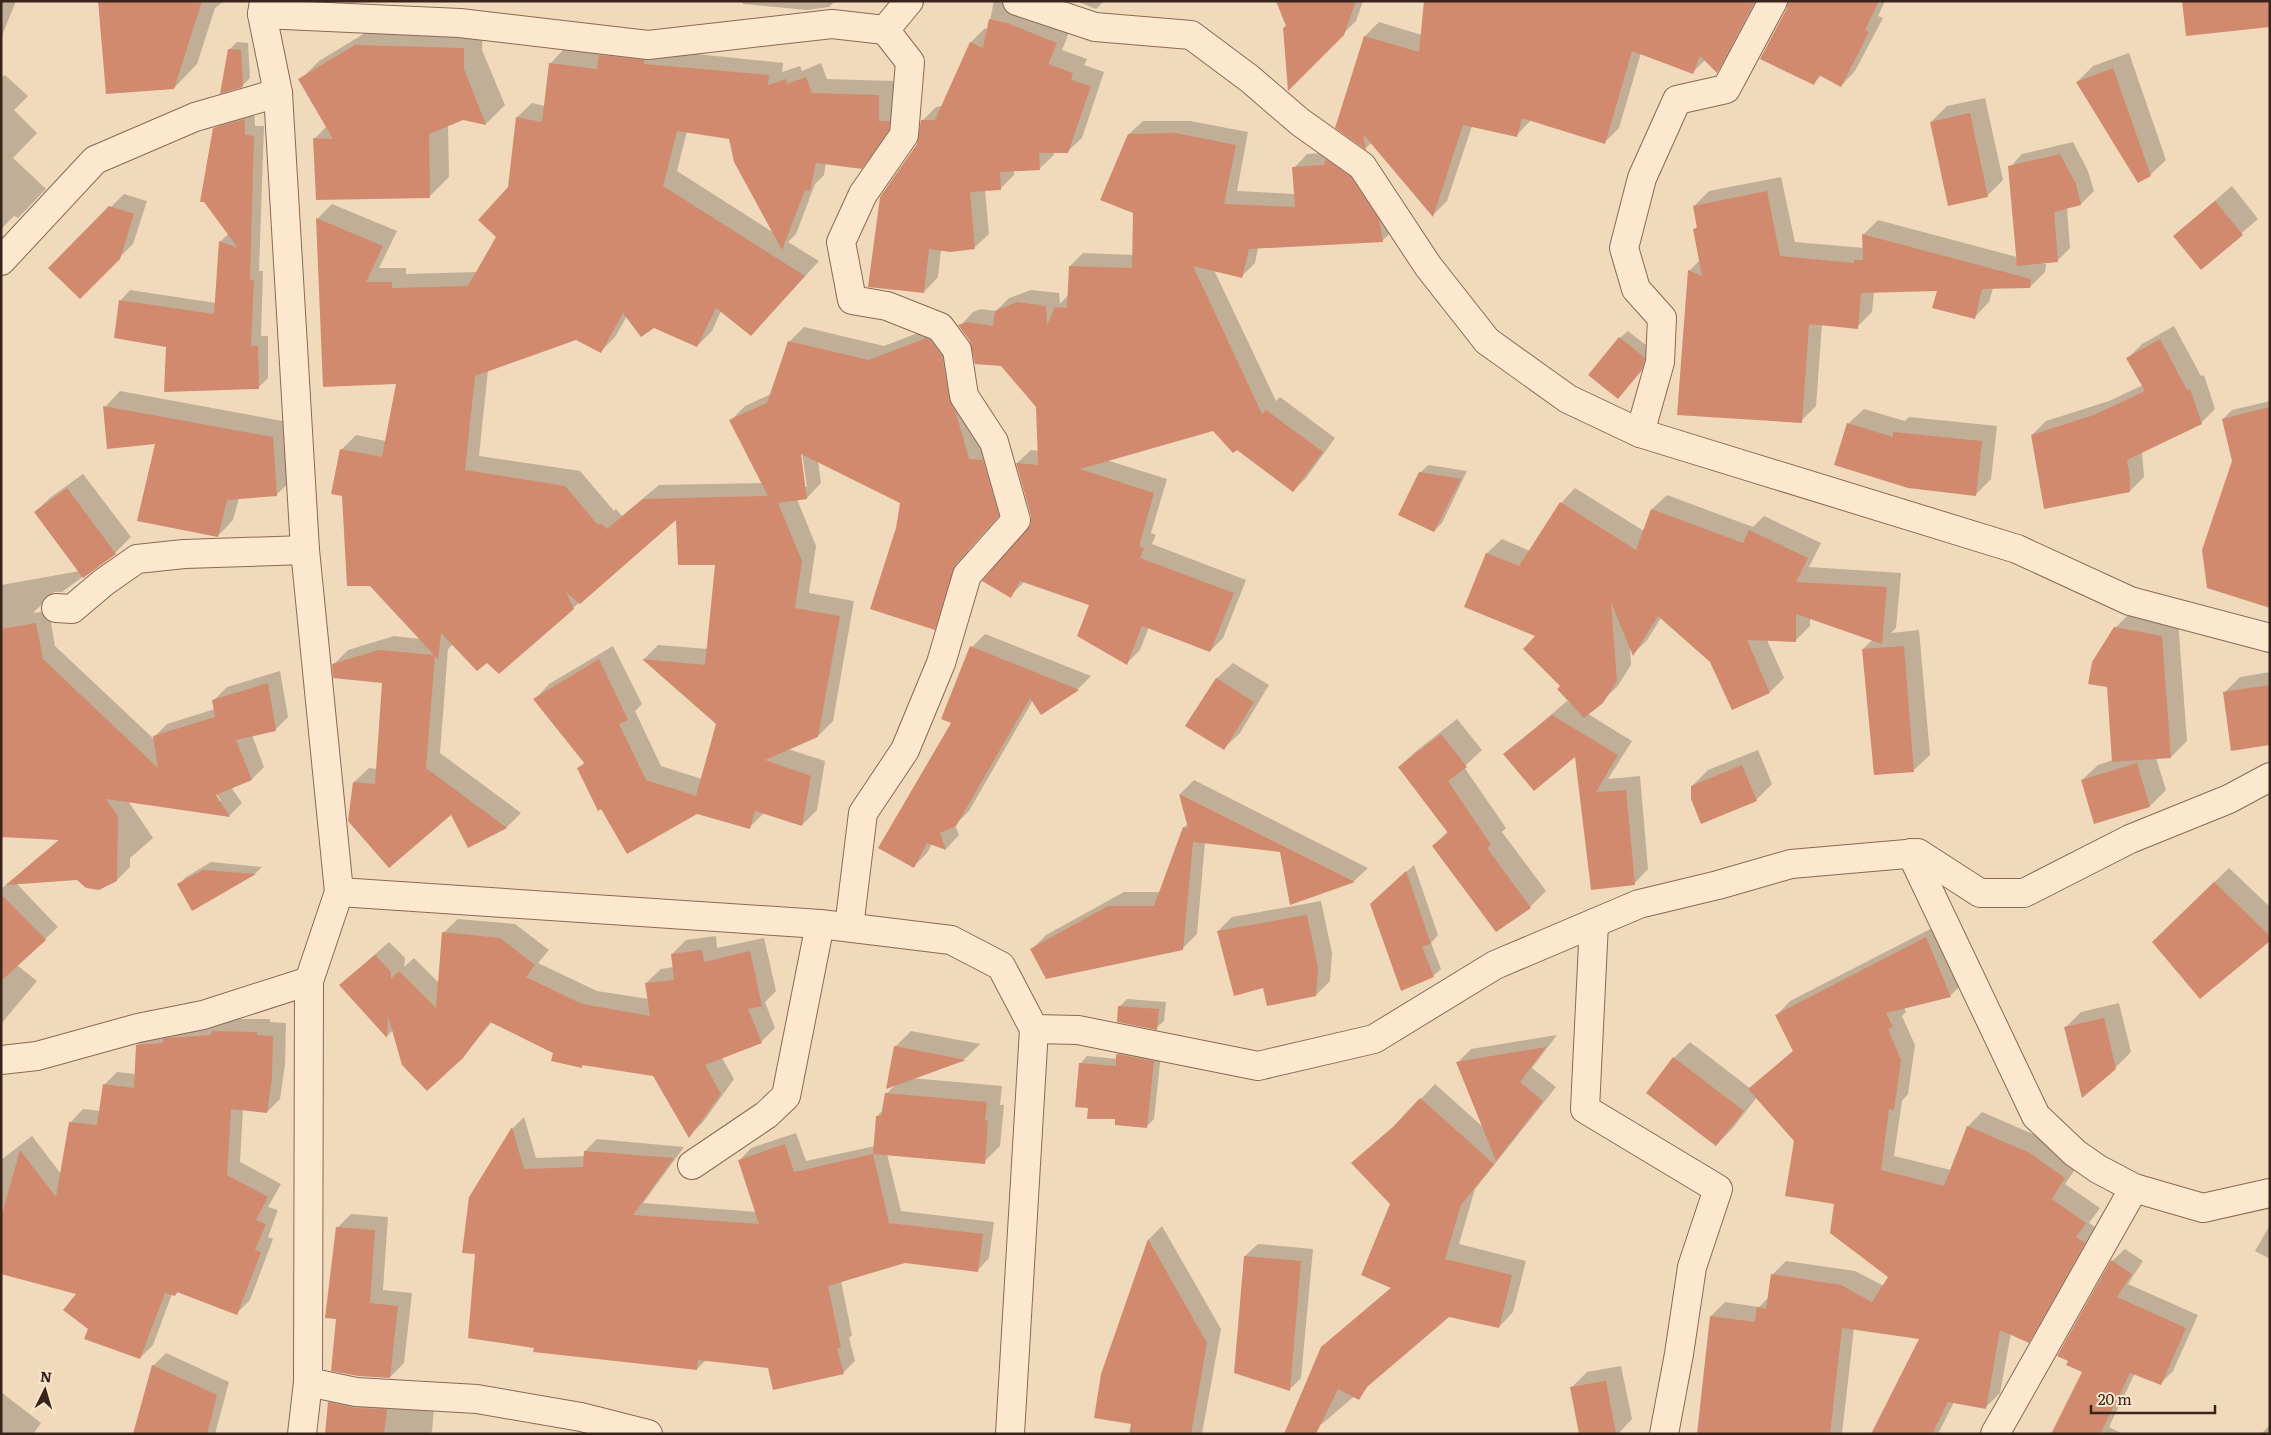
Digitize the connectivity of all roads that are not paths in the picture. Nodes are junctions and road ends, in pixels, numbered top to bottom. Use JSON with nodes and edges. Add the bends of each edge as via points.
{"nodes":[{"id":1,"x":910,"y":1,"type":"edge"},
{"id":2,"x":1017,"y":1,"type":"edge"},
{"id":3,"x":1773,"y":1,"type":"edge"},
{"id":4,"x":263,"y":7,"type":"edge"},
{"id":5,"x":885,"y":30,"type":"junction"},
{"id":6,"x":278,"y":94,"type":"junction"},
{"id":7,"x":1,"y":261,"type":"edge"},
{"id":8,"x":1640,"y":433,"type":"junction"},
{"id":9,"x":305,"y":550,"type":"junction"},
{"id":10,"x":56,"y":608,"type":"dead end"},
{"id":11,"x":2270,"y":638,"type":"edge"},
{"id":12,"x":2270,"y":777,"type":"edge"},
{"id":13,"x":1911,"y":853,"type":"junction"},
{"id":14,"x":339,"y":892,"type":"junction"},
{"id":15,"x":1594,"y":923,"type":"junction"},
{"id":16,"x":820,"y":924,"type":"junction"},
{"id":17,"x":849,"y":928,"type":"junction"},
{"id":18,"x":309,"y":981,"type":"junction"},
{"id":19,"x":1034,"y":1029,"type":"junction"},
{"id":20,"x":1,"y":1060,"type":"edge"},
{"id":21,"x":692,"y":1165,"type":"dead end"},
{"id":22,"x":2134,"y":1188,"type":"junction"},
{"id":23,"x":2270,"y":1193,"type":"edge"},
{"id":24,"x":308,"y":1382,"type":"junction"},
{"id":25,"x":302,"y":1434,"type":"edge"},
{"id":26,"x":648,"y":1434,"type":"edge"},
{"id":27,"x":1010,"y":1434,"type":"edge"},
{"id":28,"x":1664,"y":1434,"type":"edge"},
{"id":29,"x":1995,"y":1434,"type":"edge"}],
"edges":[{"from":1,"to":5,"type":"street"},
{"from":2,"to":8,"type":"street","via":[[1095,27],[1191,35],[1300,122],[1362,166],[1428,266],[1487,341],[1568,399]]},
{"from":3,"to":8,"type":"street","via":[[1726,90],[1676,100],[1642,178],[1624,248],[1636,289],[1662,318],[1660,362]]},
{"from":4,"to":5,"type":"street","via":[[460,23],[648,45],[832,24]]},
{"from":4,"to":6,"type":"street"},
{"from":5,"to":17,"type":"street","via":[[910,62],[904,135],[864,194],[841,242],[852,300],[887,306],[940,328],[957,350],[964,396],[994,442],[1016,520],[967,575],[941,663],[905,750],[863,813]]},
{"from":6,"to":7,"type":"street","via":[[195,117],[95,160]]},
{"from":6,"to":9,"type":"street"},
{"from":8,"to":11,"type":"street","via":[[2018,549],[2130,602]]},
{"from":9,"to":10,"type":"street","via":[[137,559],[72,609]]},
{"from":9,"to":14,"type":"street"},
{"from":12,"to":13,"type":"street","via":[[2229,799],[2130,839],[2024,893],[1980,893],[1918,852]]},
{"from":13,"to":15,"type":"street","via":[[1792,864],[1639,904]]},
{"from":13,"to":22,"type":"street","via":[[2036,1116],[2074,1153]]},
{"from":14,"to":16,"type":"street"},
{"from":14,"to":18,"type":"street"},
{"from":15,"to":19,"type":"street","via":[[1495,965],[1374,1039],[1258,1066],[1078,1030]]},
{"from":15,"to":28,"type":"street","via":[[1585,1110],[1718,1189],[1692,1267]]},
{"from":16,"to":17,"type":"street"},
{"from":16,"to":21,"type":"street","via":[[786,1096],[766,1115]]},
{"from":17,"to":19,"type":"street","via":[[951,940],[1001,966]]},
{"from":18,"to":20,"type":"street","via":[[203,1015],[138,1028],[37,1056]]},
{"from":18,"to":24,"type":"street"},
{"from":19,"to":27,"type":"street"},
{"from":22,"to":23,"type":"street","via":[[2203,1208]]},
{"from":22,"to":29,"type":"street"},
{"from":24,"to":25,"type":"street"},
{"from":24,"to":26,"type":"street","via":[[356,1392],[477,1399],[581,1417]]}]}
